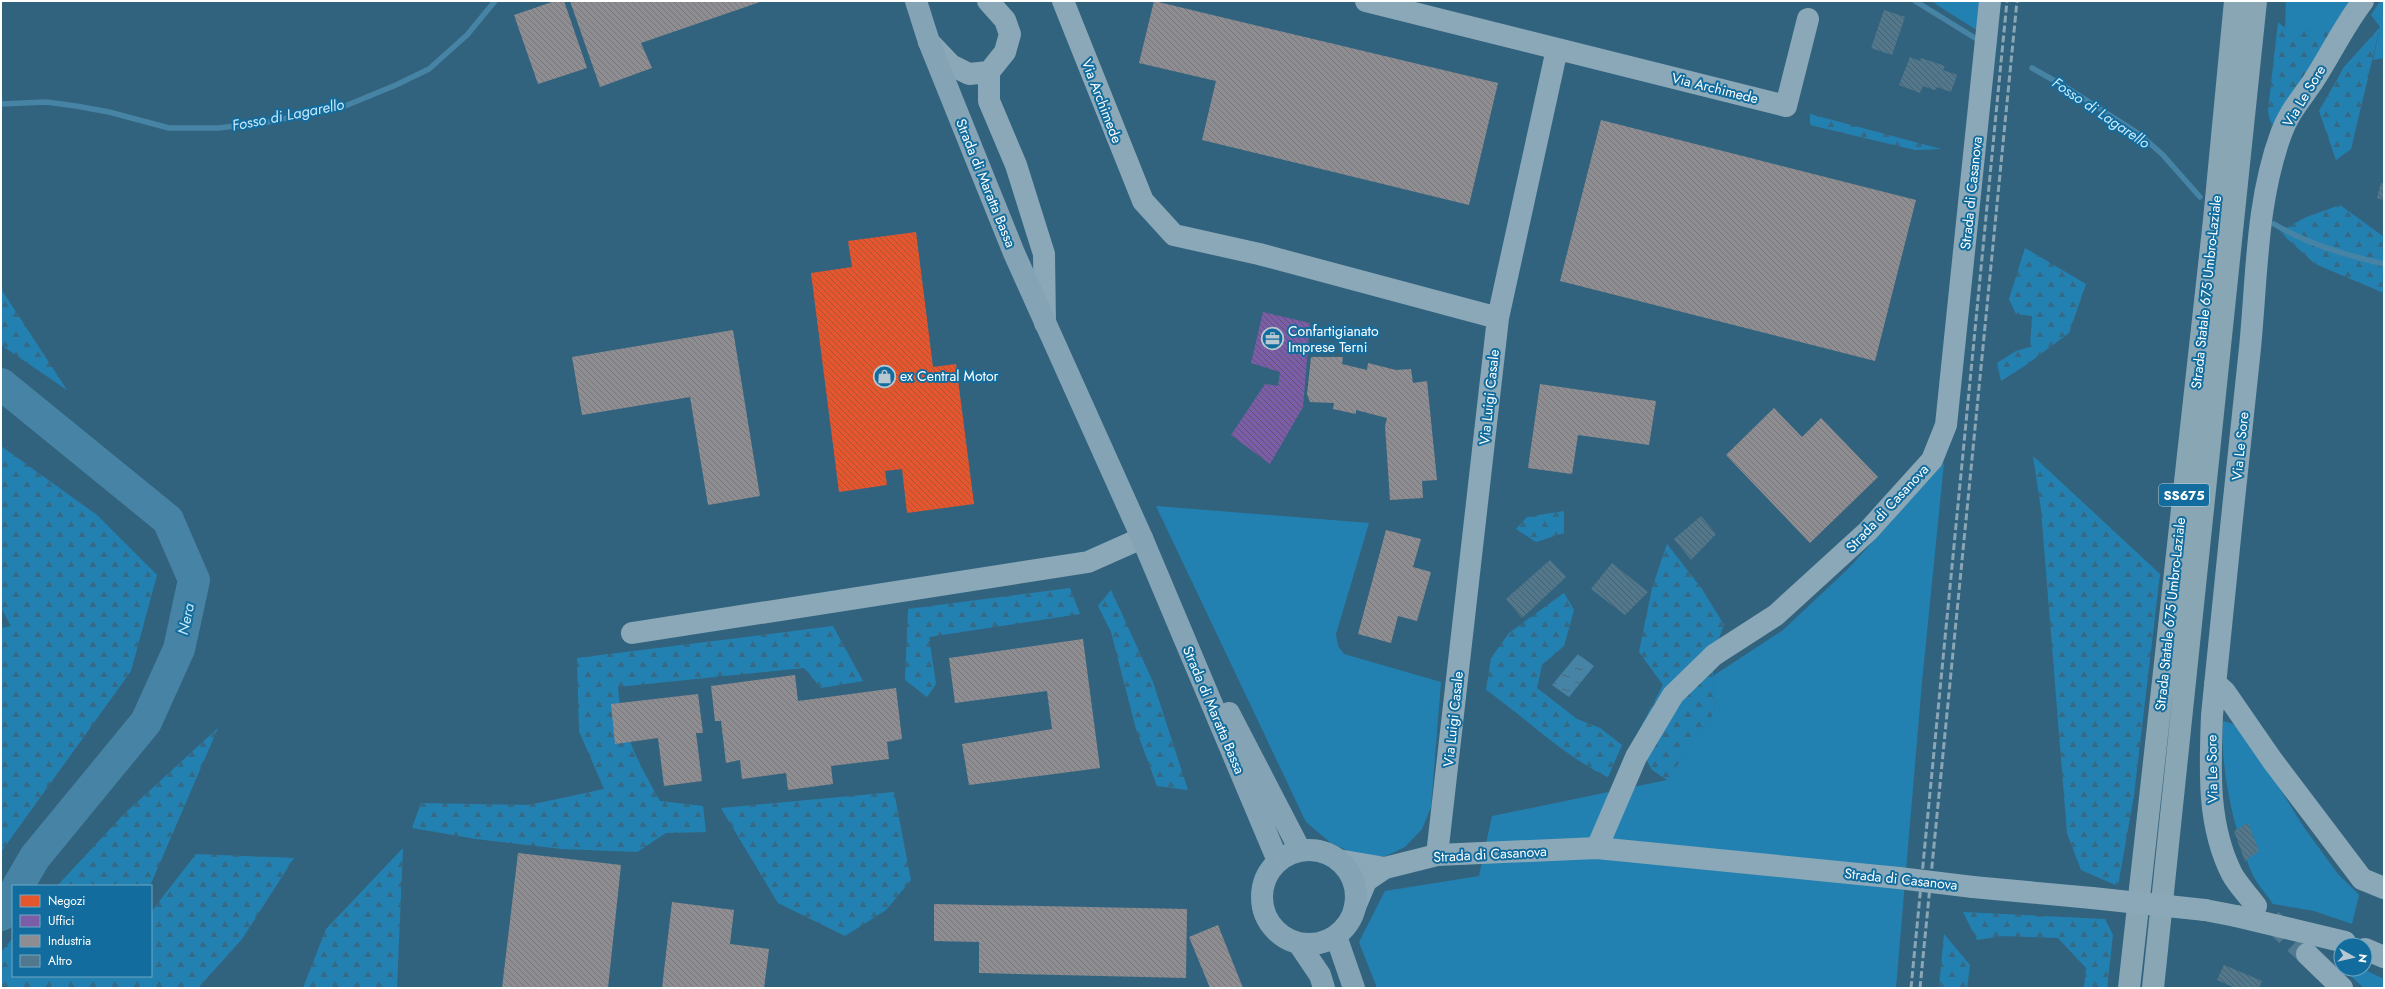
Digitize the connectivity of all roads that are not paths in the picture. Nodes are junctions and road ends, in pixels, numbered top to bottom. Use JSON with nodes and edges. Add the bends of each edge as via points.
{"nodes":[{"id":1,"x":916,"y":1,"type":"edge"},
{"id":2,"x":988,"y":1,"type":"edge"},
{"id":3,"x":1063,"y":1,"type":"edge"},
{"id":4,"x":1366,"y":1,"type":"edge"},
{"id":5,"x":1990,"y":1,"type":"edge"},
{"id":6,"x":2235,"y":1,"type":"edge"},
{"id":7,"x":2256,"y":1,"type":"edge"},
{"id":8,"x":2363,"y":1,"type":"edge"},
{"id":9,"x":1808,"y":19,"type":"dead end"},
{"id":10,"x":929,"y":42,"type":"junction"},
{"id":11,"x":1557,"y":49,"type":"junction"},
{"id":12,"x":989,"y":72,"type":"junction"},
{"id":13,"x":1498,"y":318,"type":"junction"},
{"id":14,"x":1045,"y":323,"type":"junction"},
{"id":15,"x":1142,"y":538,"type":"junction"},
{"id":16,"x":1149,"y":558,"type":"junction"},
{"id":17,"x":632,"y":633,"type":"dead end"},
{"id":18,"x":2215,"y":684,"type":"junction"},
{"id":19,"x":1597,"y":848,"type":"junction"},
{"id":20,"x":1300,"y":850,"type":"junction"},
{"id":21,"x":1437,"y":855,"type":"junction"},
{"id":22,"x":1338,"y":860,"type":"junction"},
{"id":23,"x":1278,"y":861,"type":"junction"},
{"id":24,"x":1385,"y":868,"type":"junction"},
{"id":25,"x":2384,"y":888,"type":"edge"},
{"id":26,"x":2256,"y":906,"type":"tunnel mouth"},
{"id":27,"x":1355,"y":907,"type":"junction"},
{"id":28,"x":1336,"y":936,"type":"junction"},
{"id":29,"x":2333,"y":940,"type":"edge"},
{"id":30,"x":1299,"y":944,"type":"junction"},
{"id":31,"x":2373,"y":952,"type":"edge"},
{"id":32,"x":2307,"y":954,"type":"tunnel mouth"},
{"id":33,"x":2384,"y":957,"type":"edge"},
{"id":34,"x":1324,"y":988,"type":"edge"},
{"id":35,"x":1354,"y":988,"type":"edge"},
{"id":36,"x":2129,"y":988,"type":"edge"},
{"id":37,"x":2153,"y":988,"type":"edge"},
{"id":38,"x":2342,"y":988,"type":"edge"}],
"edges":[{"from":1,"to":10,"type":"main road","name":"Strada di Maratta Bassa"},
{"from":2,"to":12,"type":"street","via":[[1005,20],[1010,34],[1005,52]]},
{"from":3,"to":13,"type":"street","name":"Via Archimede","via":[[1143,201],[1174,235],[1259,254]]},
{"from":4,"to":11,"type":"street","name":"Via Archimede"},
{"from":5,"to":19,"type":"street","name":"Strada di Casanova","via":[[1946,425],[1932,460],[1868,531],[1840,557],[1776,615],[1714,655],[1673,695],[1636,757]]},
{"from":6,"to":36,"type":"highway","name":"Strada Statale 675 Umbro-Laziale","number":"SS675","via":[[2212,236]]},
{"from":7,"to":37,"type":"highway","name":"Strada Statale 675 Umbro-Laziale","number":"SS675"},
{"from":8,"to":18,"type":"street","name":"Via Le Sore","via":[[2350,18],[2312,84],[2292,109],[2281,134],[2265,195]]},
{"from":9,"to":11,"type":"street","name":"Via Archimede","via":[[1786,106]]},
{"from":10,"to":12,"type":"street","name":"Strada di Maratta Bassa","via":[[951,65],[969,74]]},
{"from":10,"to":14,"type":"main road","name":"Strada di Maratta Bassa","via":[[1011,246]]},
{"from":11,"to":13,"type":"street"},
{"from":12,"to":14,"type":"street","name":"Strada di Maratta Bassa","via":[[989,101],[1016,165],[1044,254]]},
{"from":13,"to":21,"type":"street","name":"Via Luigi Casale"},
{"from":14,"to":15,"type":"main road","name":"Strada di Maratta Bassa"},
{"from":15,"to":16,"type":"main road","name":"Strada di Maratta Bassa"},
{"from":15,"to":17,"type":"street","via":[[1088,562]]},
{"from":16,"to":20,"type":"main road","name":"Strada di Maratta Bassa"},
{"from":16,"to":23,"type":"main road","name":"Strada di Maratta Bassa"},
{"from":18,"to":25,"type":"street","via":[[2225,692],[2272,760],[2362,879]]},
{"from":18,"to":26,"type":"street","name":"Via Le Sore","via":[[2210,760],[2212,805],[2220,842],[2233,874]]},
{"from":19,"to":21,"type":"street","name":"Strada di Casanova"},
{"from":19,"to":29,"type":"street","name":"Strada di Casanova","bridge":true,"via":[[2205,910]]},
{"from":20,"to":22,"type":"main road","via":[[1327,853]]},
{"from":20,"to":23,"type":"main road"},
{"from":21,"to":24,"type":"street","name":"Strada di Casanova"},
{"from":22,"to":24,"type":"street","name":"Strada di Casanova"},
{"from":22,"to":27,"type":"main road","via":[[1348,870],[1353,881]]},
{"from":23,"to":30,"type":"main road","via":[[1268,872],[1263,886],[1265,916],[1273,928],[1285,938]]},
{"from":24,"to":27,"type":"street","name":"Strada di Casanova","via":[[1366,881]]},
{"from":27,"to":28,"type":"main road","via":[[1345,928]]},
{"from":28,"to":30,"type":"main road","via":[[1312,945]]},
{"from":28,"to":35,"type":"main road"},
{"from":30,"to":34,"type":"main road","via":[[1320,975]]},
{"from":31,"to":33,"type":"street"},
{"from":32,"to":38,"type":"street"}]}
